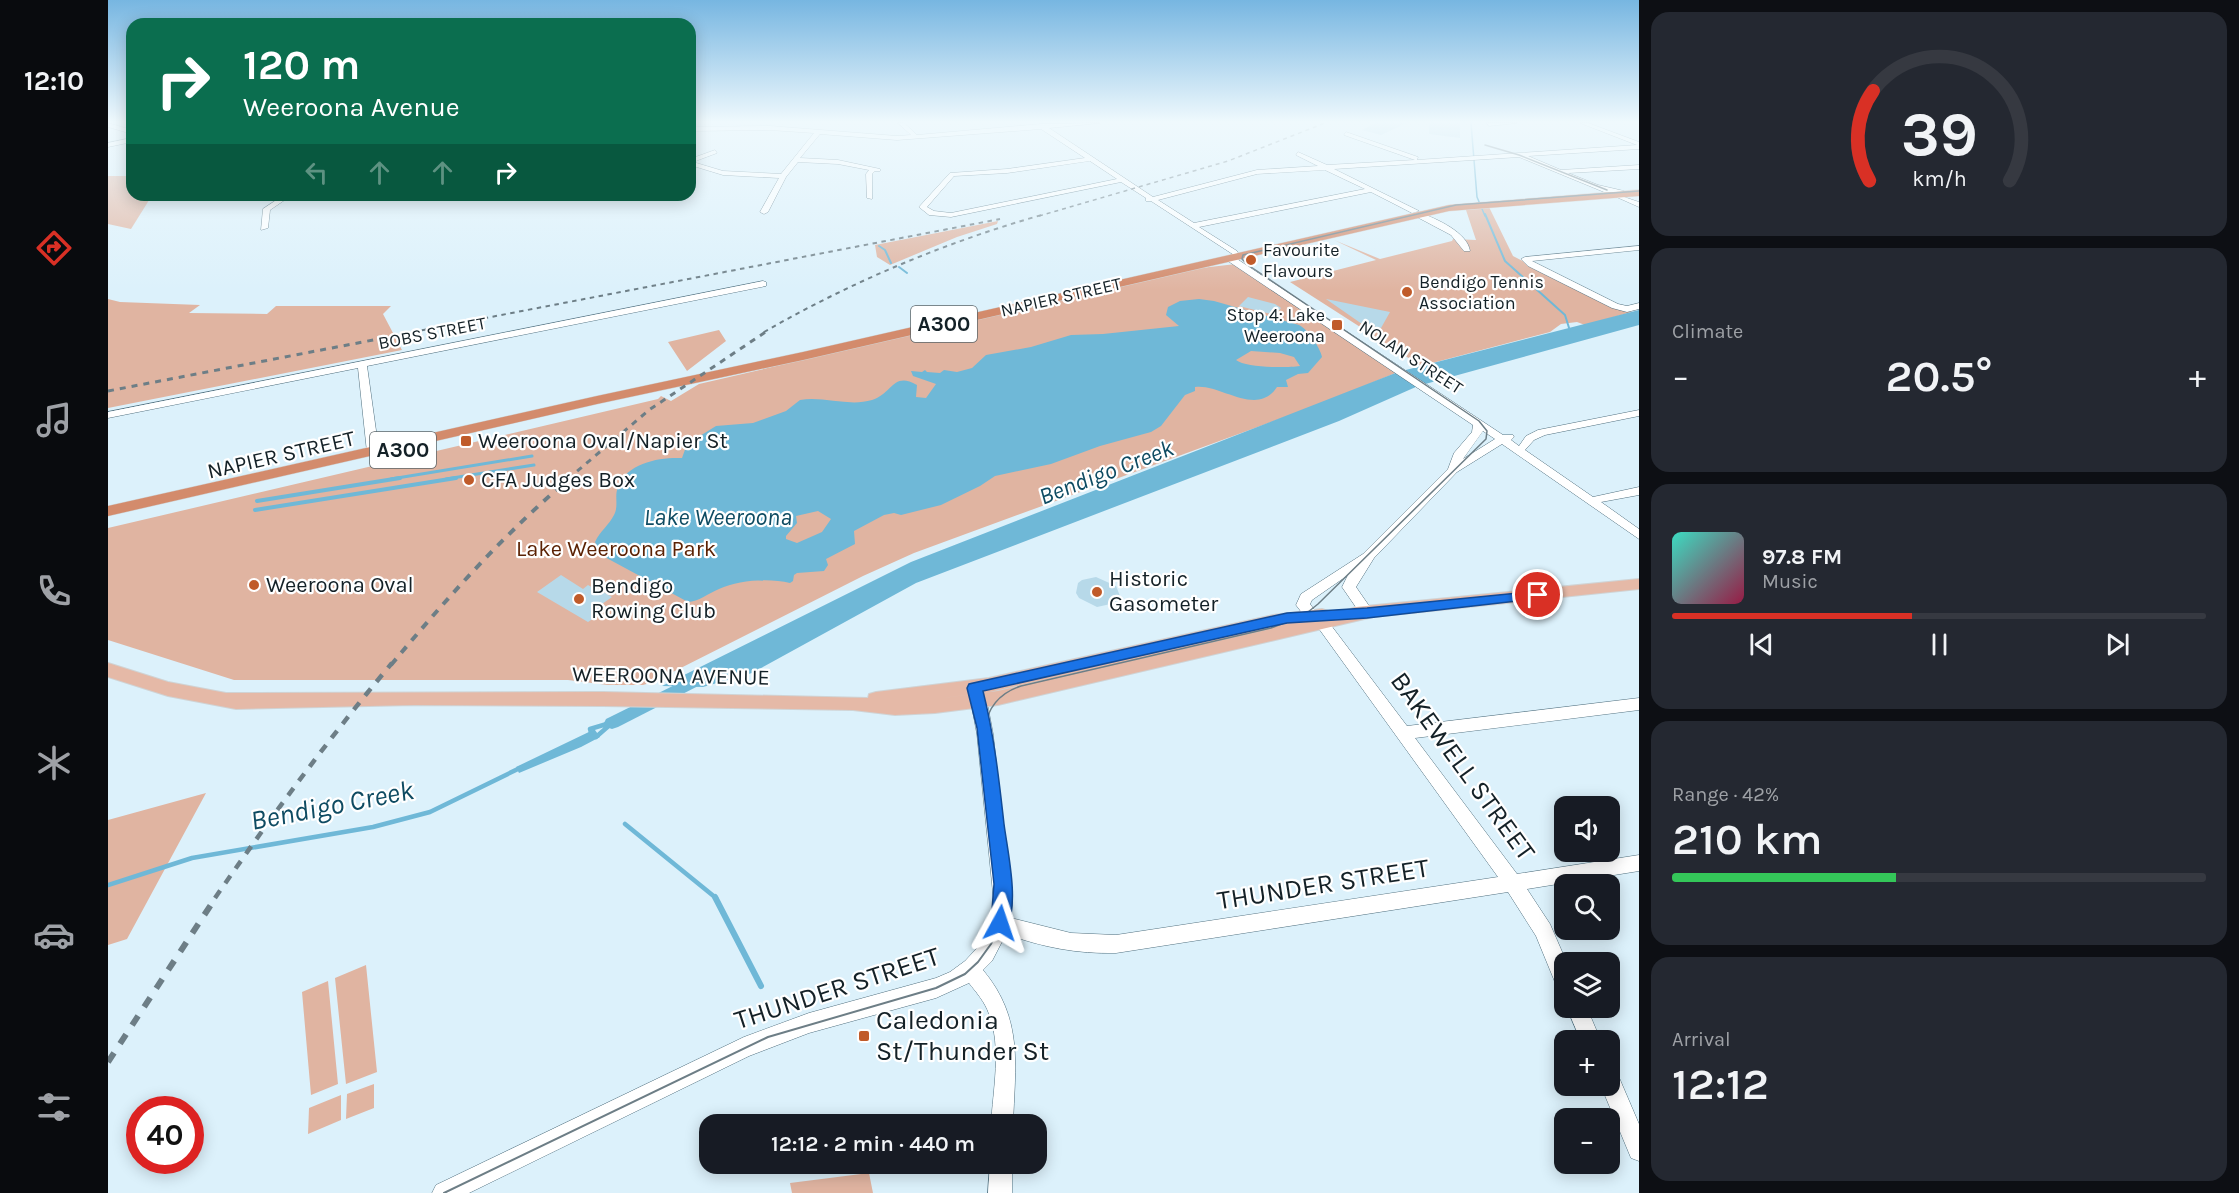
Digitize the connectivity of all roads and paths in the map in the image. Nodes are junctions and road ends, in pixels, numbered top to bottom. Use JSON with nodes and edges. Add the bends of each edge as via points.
{"nodes":[{"id":1,"x":782,"y":179,"type":"edge"},
{"id":2,"x":869,"y":179,"type":"edge"},
{"id":3,"x":946,"y":179,"type":"edge"},
{"id":4,"x":1227,"y":179,"type":"edge"},
{"id":5,"x":1348,"y":179,"type":"edge"},
{"id":6,"x":1576,"y":179,"type":"edge"},
{"id":7,"x":1121,"y":180,"type":"joint"},
{"id":8,"x":1587,"y":184,"type":"junction"},
{"id":9,"x":1371,"y":190,"type":"junction"},
{"id":10,"x":1639,"y":191,"type":"edge"},
{"id":11,"x":1614,"y":192,"type":"junction"},
{"id":12,"x":860,"y":195,"type":"dead end"},
{"id":13,"x":1150,"y":200,"type":"junction"},
{"id":14,"x":280,"y":201,"type":"edge"},
{"id":15,"x":1639,"y":205,"type":"edge"},
{"id":16,"x":764,"y":212,"type":"dead end"},
{"id":17,"x":1417,"y":213,"type":"junction"},
{"id":18,"x":1190,"y":226,"type":"junction"},
{"id":19,"x":264,"y":228,"type":"dead end"},
{"id":20,"x":1639,"y":248,"type":"edge"},
{"id":21,"x":1467,"y":249,"type":"dead end"},
{"id":22,"x":1233,"y":256,"type":"junction"},
{"id":23,"x":763,"y":284,"type":"dead end"},
{"id":24,"x":1639,"y":306,"type":"edge"},
{"id":25,"x":362,"y":364,"type":"junction"},
{"id":26,"x":1427,"y":386,"type":"junction"},
{"id":27,"x":1639,"y":413,"type":"edge"},
{"id":28,"x":108,"y":415,"type":"edge"},
{"id":29,"x":1479,"y":424,"type":"junction"},
{"id":30,"x":1550,"y":430,"type":"junction"},
{"id":31,"x":1505,"y":437,"type":"junction"},
{"id":32,"x":1524,"y":447,"type":"junction"},
{"id":33,"x":373,"y":454,"type":"junction"},
{"id":34,"x":1453,"y":470,"type":"junction"},
{"id":35,"x":1639,"y":490,"type":"edge"},
{"id":36,"x":1595,"y":500,"type":"junction"},
{"id":37,"x":108,"y":512,"type":"edge"},
{"id":38,"x":108,"y":520,"type":"edge"},
{"id":39,"x":1639,"y":525,"type":"edge"},
{"id":40,"x":1639,"y":534,"type":"edge"},
{"id":41,"x":1369,"y":555,"type":"junction"},
{"id":42,"x":1639,"y":584,"type":"edge"},
{"id":43,"x":1367,"y":613,"type":"junction"},
{"id":44,"x":1317,"y":619,"type":"junction"},
{"id":45,"x":108,"y":670,"type":"edge"},
{"id":46,"x":977,"y":695,"type":"junction"},
{"id":47,"x":1639,"y":704,"type":"edge"},
{"id":48,"x":1403,"y":733,"type":"junction"},
{"id":49,"x":1639,"y":863,"type":"edge"},
{"id":50,"x":1513,"y":883,"type":"junction"},
{"id":51,"x":1000,"y":923,"type":"junction"},
{"id":52,"x":1554,"y":956,"type":"edge"},
{"id":53,"x":970,"y":969,"type":"junction"},
{"id":54,"x":1616,"y":1096,"type":"edge"},
{"id":55,"x":1002,"y":1114,"type":"edge"},
{"id":56,"x":1639,"y":1150,"type":"edge"},
{"id":57,"x":1001,"y":1174,"type":"edge"},
{"id":58,"x":444,"y":1193,"type":"edge"},
{"id":59,"x":1000,"y":1193,"type":"edge"}],
"edges":[{"from":1,"to":16,"type":"street"},
{"from":2,"to":12,"type":"street","via":[[869,196]]},
{"from":3,"to":7,"type":"street","via":[[924,206],[929,212],[945,216]]},
{"from":4,"to":13,"type":"street"},
{"from":5,"to":9,"type":"street"},
{"from":6,"to":8,"type":"street"},
{"from":7,"to":13,"type":"street","name":"NOLAN STREET"},
{"from":8,"to":11,"type":"street"},
{"from":8,"to":11,"type":"street"},
{"from":9,"to":17,"type":"street"},
{"from":9,"to":18,"type":"street"},
{"from":10,"to":11,"type":"highway","number":"A300"},
{"from":11,"to":15,"type":"street"},
{"from":11,"to":17,"type":"highway","number":"A300","via":[[1473,203]]},
{"from":13,"to":18,"type":"street","name":"NOLAN STREET"},
{"from":14,"to":19,"type":"street","via":[[267,209]]},
{"from":17,"to":21,"type":"street","via":[[1462,240]]},
{"from":17,"to":22,"type":"highway","name":"NAPIER STREET","number":"A300"},
{"from":18,"to":22,"type":"street","name":"NOLAN STREET"},
{"from":20,"to":24,"type":"street","via":[[1525,259],[1615,306]]},
{"from":22,"to":26,"type":"street","name":"NOLAN STREET"},
{"from":22,"to":33,"type":"highway","name":"NAPIER STREET","number":"A300"},
{"from":23,"to":25,"type":"street","name":"BOBS STREET"},
{"from":25,"to":28,"type":"street","name":"BOBS STREET"},
{"from":25,"to":33,"type":"street"},
{"from":26,"to":29,"type":"street","name":"NOLAN STREET"},
{"from":26,"to":31,"type":"street","name":"NOLAN STREET"},
{"from":27,"to":30,"type":"street"},
{"from":29,"to":31,"type":"street","name":"NOLAN STREET"},
{"from":29,"to":34,"type":"street"},
{"from":30,"to":31,"type":"street"},
{"from":30,"to":32,"type":"street","via":[[1530,438]]},
{"from":31,"to":32,"type":"street","name":"NOLAN STREET"},
{"from":31,"to":34,"type":"street"},
{"from":31,"to":36,"type":"street","name":"NOLAN STREET"},
{"from":32,"to":36,"type":"street","name":"NOLAN STREET"},
{"from":33,"to":37,"type":"highway","name":"NAPIER STREET","number":"A300"},
{"from":33,"to":38,"type":"highway","name":"NAPIER STREET","number":"A300"},
{"from":34,"to":41,"type":"street"},
{"from":35,"to":36,"type":"street"},
{"from":36,"to":39,"type":"street","name":"NOLAN STREET"},
{"from":36,"to":40,"type":"street","name":"NOLAN STREET"},
{"from":41,"to":43,"type":"street","via":[[1349,587]]},
{"from":41,"to":44,"type":"street","via":[[1306,597],[1303,605]]},
{"from":42,"to":43,"type":"main road","name":"WEEROONA AVENUE"},
{"from":43,"to":44,"type":"main road","name":"WEEROONA AVENUE"},
{"from":44,"to":46,"type":"main road","name":"WEEROONA AVENUE"},
{"from":44,"to":48,"type":"street","name":"BAKEWELL STREET"},
{"from":45,"to":46,"type":"main road","name":"WEEROONA AVENUE","via":[[178,692],[275,710],[313,712],[409,708],[488,699],[853,703],[895,708]]},
{"from":46,"to":51,"type":"street","via":[[1003,884]]},
{"from":47,"to":48,"type":"street"},
{"from":48,"to":50,"type":"street","name":"BAKEWELL STREET"},
{"from":49,"to":50,"type":"street","name":"THUNDER STREET"},
{"from":50,"to":51,"type":"street","name":"THUNDER STREET","via":[[1116,944],[1057,941]]},
{"from":50,"to":52,"type":"street","name":"BAKEWELL STREET","via":[[1543,930]]},
{"from":51,"to":53,"type":"street","name":"THUNDER STREET","via":[[991,944]]},
{"from":53,"to":55,"type":"street","via":[[994,1002],[1002,1023]]},
{"from":53,"to":58,"type":"street","name":"THUNDER STREET","via":[[936,988],[760,1041]]},
{"from":54,"to":56,"type":"street"},
{"from":57,"to":59,"type":"street"}]}
